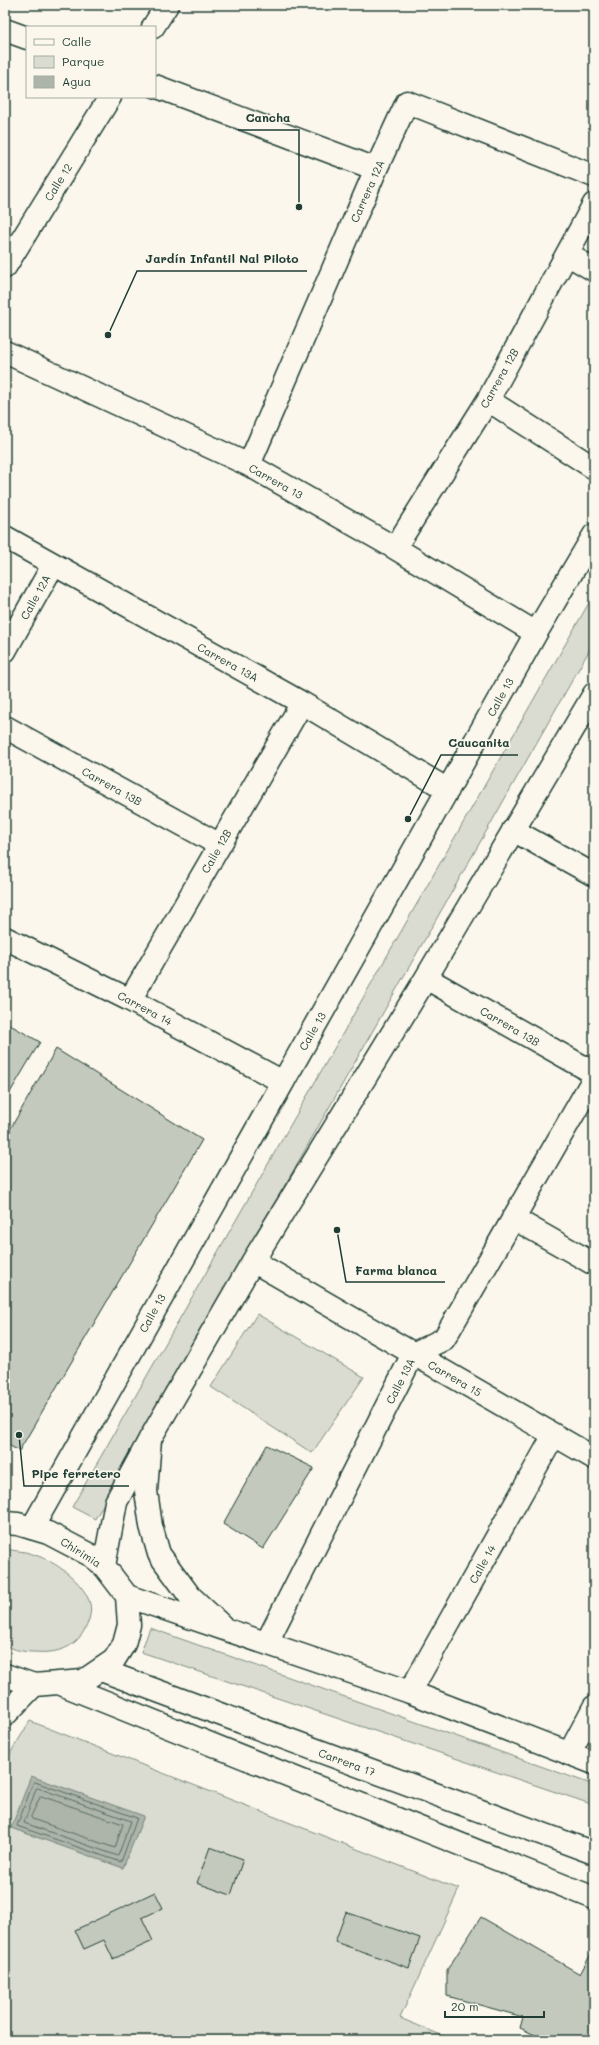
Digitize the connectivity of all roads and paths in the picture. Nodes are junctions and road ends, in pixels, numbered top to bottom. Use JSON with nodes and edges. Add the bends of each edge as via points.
{"nodes":[{"id":1,"x":167,"y":5,"type":"edge"},
{"id":2,"x":154,"y":26,"type":"edge"},
{"id":3,"x":5,"y":30,"type":"edge"},
{"id":4,"x":26,"y":38,"type":"edge"},
{"id":5,"x":156,"y":86,"type":"edge"},
{"id":6,"x":109,"y":98,"type":"edge"},
{"id":7,"x":376,"y":169,"type":"junction"},
{"id":8,"x":594,"y":176,"type":"edge"},
{"id":9,"x":594,"y":204,"type":"edge"},
{"id":10,"x":567,"y":254,"type":"junction"},
{"id":11,"x":5,"y":267,"type":"edge"},
{"id":12,"x":594,"y":270,"type":"edge"},
{"id":13,"x":5,"y":352,"type":"edge"},
{"id":14,"x":488,"y":400,"type":"junction"},
{"id":15,"x":249,"y":465,"type":"junction"},
{"id":16,"x":594,"y":468,"type":"edge"},
{"id":17,"x":594,"y":535,"type":"edge"},
{"id":18,"x":5,"y":537,"type":"edge"},
{"id":19,"x":394,"y":548,"type":"junction"},
{"id":20,"x":53,"y":565,"type":"junction"},
{"id":21,"x":536,"y":633,"type":"junction"},
{"id":22,"x":5,"y":651,"type":"edge"},
{"id":23,"x":594,"y":694,"type":"edge"},
{"id":24,"x":302,"y":703,"type":"junction"},
{"id":25,"x":5,"y":727,"type":"edge"},
{"id":26,"x":448,"y":790,"type":"junction"},
{"id":27,"x":512,"y":830,"type":"junction"},
{"id":28,"x":220,"y":845,"type":"junction"},
{"id":29,"x":594,"y":875,"type":"edge"},
{"id":30,"x":5,"y":938,"type":"edge"},
{"id":31,"x":426,"y":978,"type":"junction"},
{"id":32,"x":130,"y":1000,"type":"junction"},
{"id":33,"x":594,"y":1073,"type":"edge"},
{"id":34,"x":594,"y":1078,"type":"edge"},
{"id":35,"x":283,"y":1082,"type":"junction"},
{"id":36,"x":513,"y":1218,"type":"junction"},
{"id":37,"x":253,"y":1261,"type":"junction"},
{"id":38,"x":594,"y":1264,"type":"edge"},
{"id":39,"x":413,"y":1354,"type":"junction"},
{"id":40,"x":554,"y":1435,"type":"junction"},
{"id":41,"x":150,"y":1439,"type":"junction"},
{"id":42,"x":594,"y":1458,"type":"edge"},
{"id":43,"x":5,"y":1523,"type":"edge"},
{"id":44,"x":32,"y":1528,"type":"junction"},
{"id":45,"x":104,"y":1566,"type":"junction"},
{"id":46,"x":128,"y":1596,"type":"junction"},
{"id":47,"x":228,"y":1631,"type":"junction"},
{"id":48,"x":267,"y":1642,"type":"junction"},
{"id":49,"x":101,"y":1670,"type":"junction"},
{"id":50,"x":5,"y":1675,"type":"edge"},
{"id":51,"x":61,"y":1684,"type":"junction"},
{"id":52,"x":34,"y":1685,"type":"junction"},
{"id":53,"x":410,"y":1692,"type":"junction"},
{"id":54,"x":594,"y":1707,"type":"edge"},
{"id":55,"x":5,"y":1715,"type":"edge"},
{"id":56,"x":569,"y":1754,"type":"junction"},
{"id":57,"x":594,"y":1763,"type":"edge"},
{"id":58,"x":594,"y":1853,"type":"edge"},
{"id":59,"x":594,"y":1898,"type":"edge"}],
"edges":[{"from":1,"to":2,"type":"street"},
{"from":3,"to":4,"type":"street"},
{"from":5,"to":7,"type":"street"},
{"from":6,"to":11,"type":"street","name":"Calle 12"},
{"from":7,"to":8,"type":"street","name":"Carrera 12A","via":[[407,102]]},
{"from":7,"to":15,"type":"street","name":"Carrera 12A"},
{"from":9,"to":10,"type":"street","name":"Carrera 12B"},
{"from":10,"to":12,"type":"street"},
{"from":10,"to":14,"type":"street","name":"Carrera 12B"},
{"from":13,"to":15,"type":"street","name":"Carrera 13"},
{"from":14,"to":16,"type":"street"},
{"from":14,"to":19,"type":"street","name":"Carrera 12B"},
{"from":15,"to":19,"type":"street","name":"Carrera 13"},
{"from":17,"to":21,"type":"street","name":"Calle 13"},
{"from":18,"to":20,"type":"street","name":"Carrera 13A"},
{"from":19,"to":21,"type":"street","name":"Carrera 13"},
{"from":20,"to":22,"type":"street","name":"Calle 12A"},
{"from":20,"to":24,"type":"street","name":"Carrera 13A"},
{"from":21,"to":26,"type":"street","name":"Calle 13"},
{"from":23,"to":27,"type":"street"},
{"from":24,"to":26,"type":"street","name":"Carrera 13A"},
{"from":24,"to":28,"type":"street","name":"Calle 12B"},
{"from":25,"to":28,"type":"street","name":"Carrera 13B"},
{"from":26,"to":35,"type":"street","name":"Calle 13"},
{"from":27,"to":29,"type":"street"},
{"from":27,"to":31,"type":"street"},
{"from":28,"to":32,"type":"street","name":"Calle 12B"},
{"from":30,"to":32,"type":"street","name":"Carrera 14"},
{"from":31,"to":33,"type":"street","name":"Carrera 13B"},
{"from":31,"to":37,"type":"street"},
{"from":32,"to":35,"type":"street","name":"Carrera 14"},
{"from":34,"to":36,"type":"street","name":"Calle 13A"},
{"from":35,"to":44,"type":"street","name":"Calle 13"},
{"from":36,"to":38,"type":"street"},
{"from":36,"to":39,"type":"street","name":"Calle 13A","via":[[444,1339]]},
{"from":37,"to":39,"type":"street","name":"Carrera 15"},
{"from":37,"to":41,"type":"street"},
{"from":39,"to":40,"type":"street","name":"Carrera 15"},
{"from":39,"to":48,"type":"street","name":"Calle 13A"},
{"from":40,"to":42,"type":"street","name":"Carrera 15"},
{"from":40,"to":53,"type":"street","name":"Calle 14"},
{"from":41,"to":45,"type":"street","via":[[116,1502]]},
{"from":41,"to":47,"type":"street","via":[[146,1491],[158,1554],[189,1595]]},
{"from":43,"to":44,"type":"street","name":"Chirimia"},
{"from":44,"to":45,"type":"street","name":"Chirimia","via":[[66,1541]]},
{"from":45,"to":46,"type":"street","name":"Chirimia"},
{"from":46,"to":47,"type":"street"},
{"from":46,"to":49,"type":"street","via":[[129,1625],[124,1644],[114,1660]]},
{"from":47,"to":48,"type":"street"},
{"from":48,"to":53,"type":"street"},
{"from":49,"to":51,"type":"street","via":[[83,1681]]},
{"from":49,"to":58,"type":"street","name":"Carrera 17"},
{"from":50,"to":52,"type":"street"},
{"from":51,"to":52,"type":"street"},
{"from":51,"to":59,"type":"street"},
{"from":52,"to":55,"type":"street"},
{"from":53,"to":56,"type":"street"},
{"from":54,"to":56,"type":"street"},
{"from":56,"to":57,"type":"street"}]}
